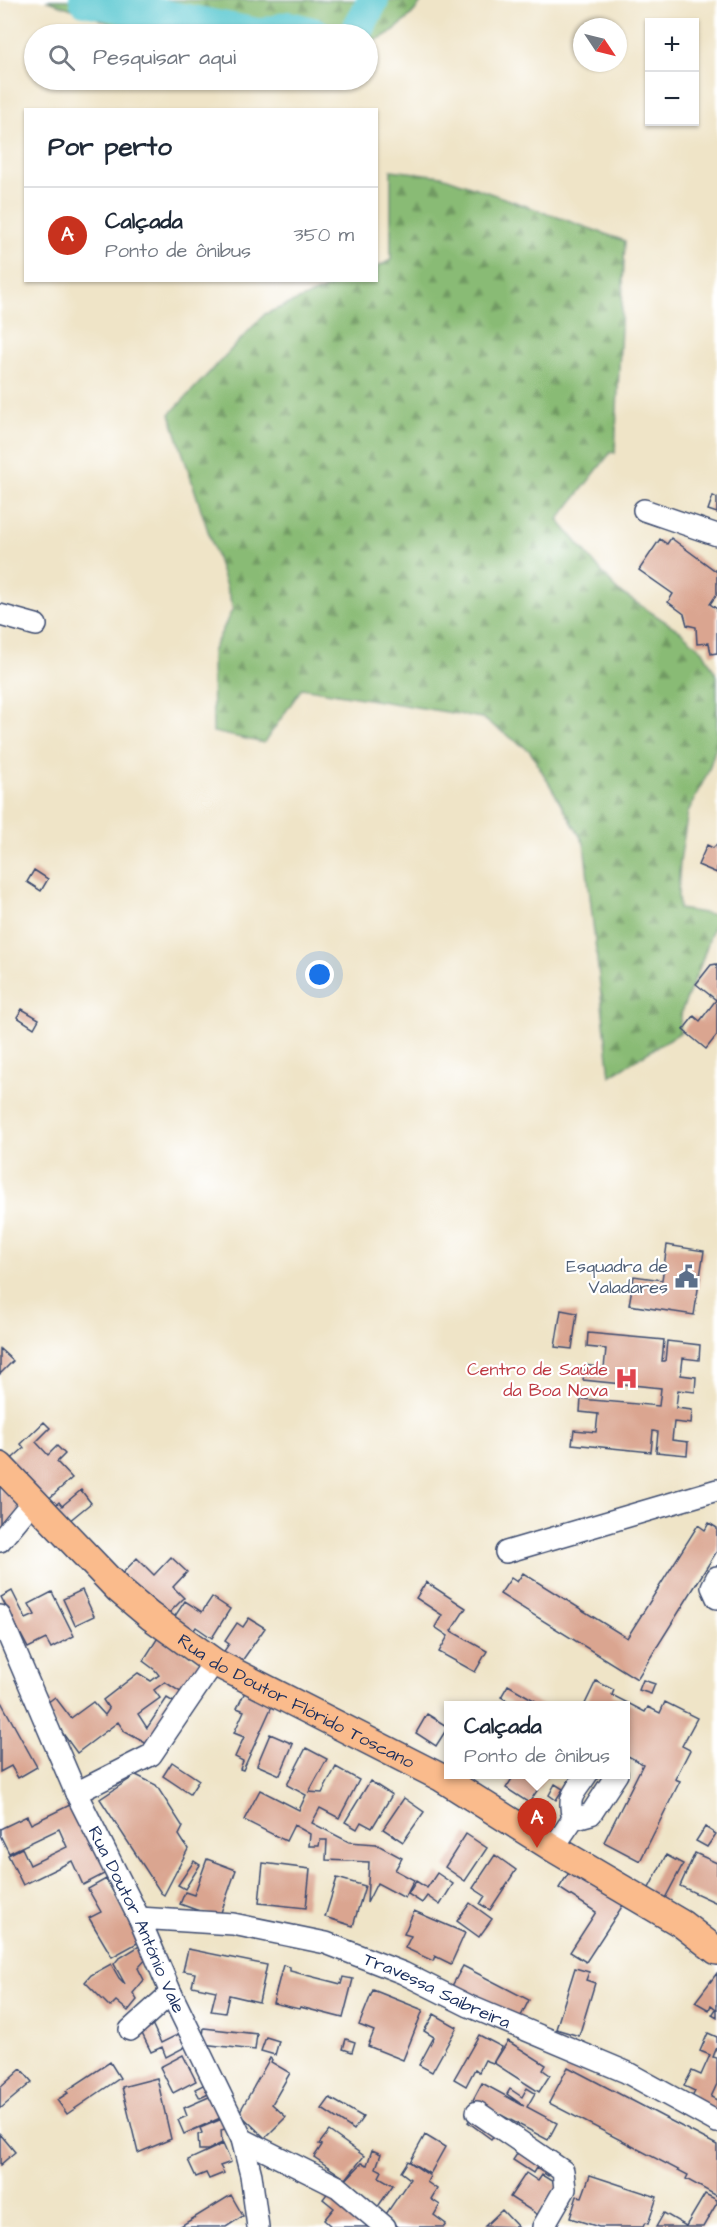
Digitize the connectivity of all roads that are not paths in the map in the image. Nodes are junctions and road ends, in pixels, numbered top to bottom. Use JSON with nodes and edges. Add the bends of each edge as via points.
{"nodes":[{"id":1,"x":644,"y":510,"type":"dead end"},
{"id":2,"x":717,"y":535,"type":"edge"},
{"id":3,"x":0,"y":615,"type":"edge"},
{"id":4,"x":36,"y":625,"type":"dead end"},
{"id":5,"x":0,"y":1466,"type":"edge"},
{"id":6,"x":717,"y":1490,"type":"edge"},
{"id":7,"x":33,"y":1501,"type":"junction"},
{"id":8,"x":0,"y":1541,"type":"edge"},
{"id":9,"x":506,"y":1552,"type":"dead end"},
{"id":10,"x":717,"y":1577,"type":"edge"},
{"id":11,"x":717,"y":1598,"type":"edge"},
{"id":12,"x":0,"y":1616,"type":"edge"},
{"id":13,"x":7,"y":1655,"type":"edge"},
{"id":14,"x":214,"y":1662,"type":"junction"},
{"id":15,"x":584,"y":1779,"type":"edge"},
{"id":16,"x":614,"y":1779,"type":"edge"},
{"id":17,"x":76,"y":1792,"type":"junction"},
{"id":18,"x":573,"y":1819,"type":"junction"},
{"id":19,"x":553,"y":1848,"type":"junction"},
{"id":20,"x":139,"y":1918,"type":"junction"},
{"id":21,"x":717,"y":1951,"type":"edge"},
{"id":22,"x":171,"y":1993,"type":"junction"},
{"id":23,"x":130,"y":2030,"type":"dead end"},
{"id":24,"x":477,"y":2112,"type":"dead end"},
{"id":25,"x":717,"y":2122,"type":"edge"},
{"id":26,"x":242,"y":2139,"type":"junction"},
{"id":27,"x":258,"y":2227,"type":"edge"},
{"id":28,"x":385,"y":2227,"type":"edge"},
{"id":29,"x":543,"y":2227,"type":"edge"}],
"edges":[{"from":1,"to":2,"type":"street"},
{"from":3,"to":4,"type":"street"},
{"from":5,"to":7,"type":"main road","name":"Rua do Doutor Flórido Toscano"},
{"from":6,"to":9,"type":"street"},
{"from":7,"to":8,"type":"street"},
{"from":7,"to":14,"type":"main road","name":"Rua do Doutor Flórido Toscano","via":[[135,1605]]},
{"from":10,"to":11,"type":"street","via":[[712,1587]]},
{"from":12,"to":13,"type":"street","name":"Rua Doutor António Vale"},
{"from":13,"to":17,"type":"street","name":"Rua Doutor António Vale"},
{"from":14,"to":17,"type":"street","via":[[151,1755]]},
{"from":14,"to":19,"type":"main road","name":"Rua do Doutor Flórido Toscano","via":[[442,1778]]},
{"from":15,"to":18,"type":"street","via":[[569,1804]]},
{"from":16,"to":18,"type":"street","via":[[591,1814]]},
{"from":17,"to":20,"type":"street","name":"Rua Doutor António Vale"},
{"from":18,"to":19,"type":"street"},
{"from":19,"to":21,"type":"main road","name":"Rua do Doutor Flórido Toscano","via":[[682,1924]]},
{"from":20,"to":22,"type":"street","name":"Rua Doutor António Vale"},
{"from":20,"to":25,"type":"street","name":"Travessa Saibreira","via":[[233,1924],[326,1943],[626,2072]]},
{"from":22,"to":23,"type":"street"},
{"from":22,"to":26,"type":"street","name":"Rua Doutor António Vale"},
{"from":24,"to":29,"type":"street","via":[[563,2171],[565,2189]]},
{"from":26,"to":27,"type":"street","name":"Rua Doutor António Vale","via":[[252,2175]]},
{"from":26,"to":28,"type":"street","via":[[338,2187]]}]}
